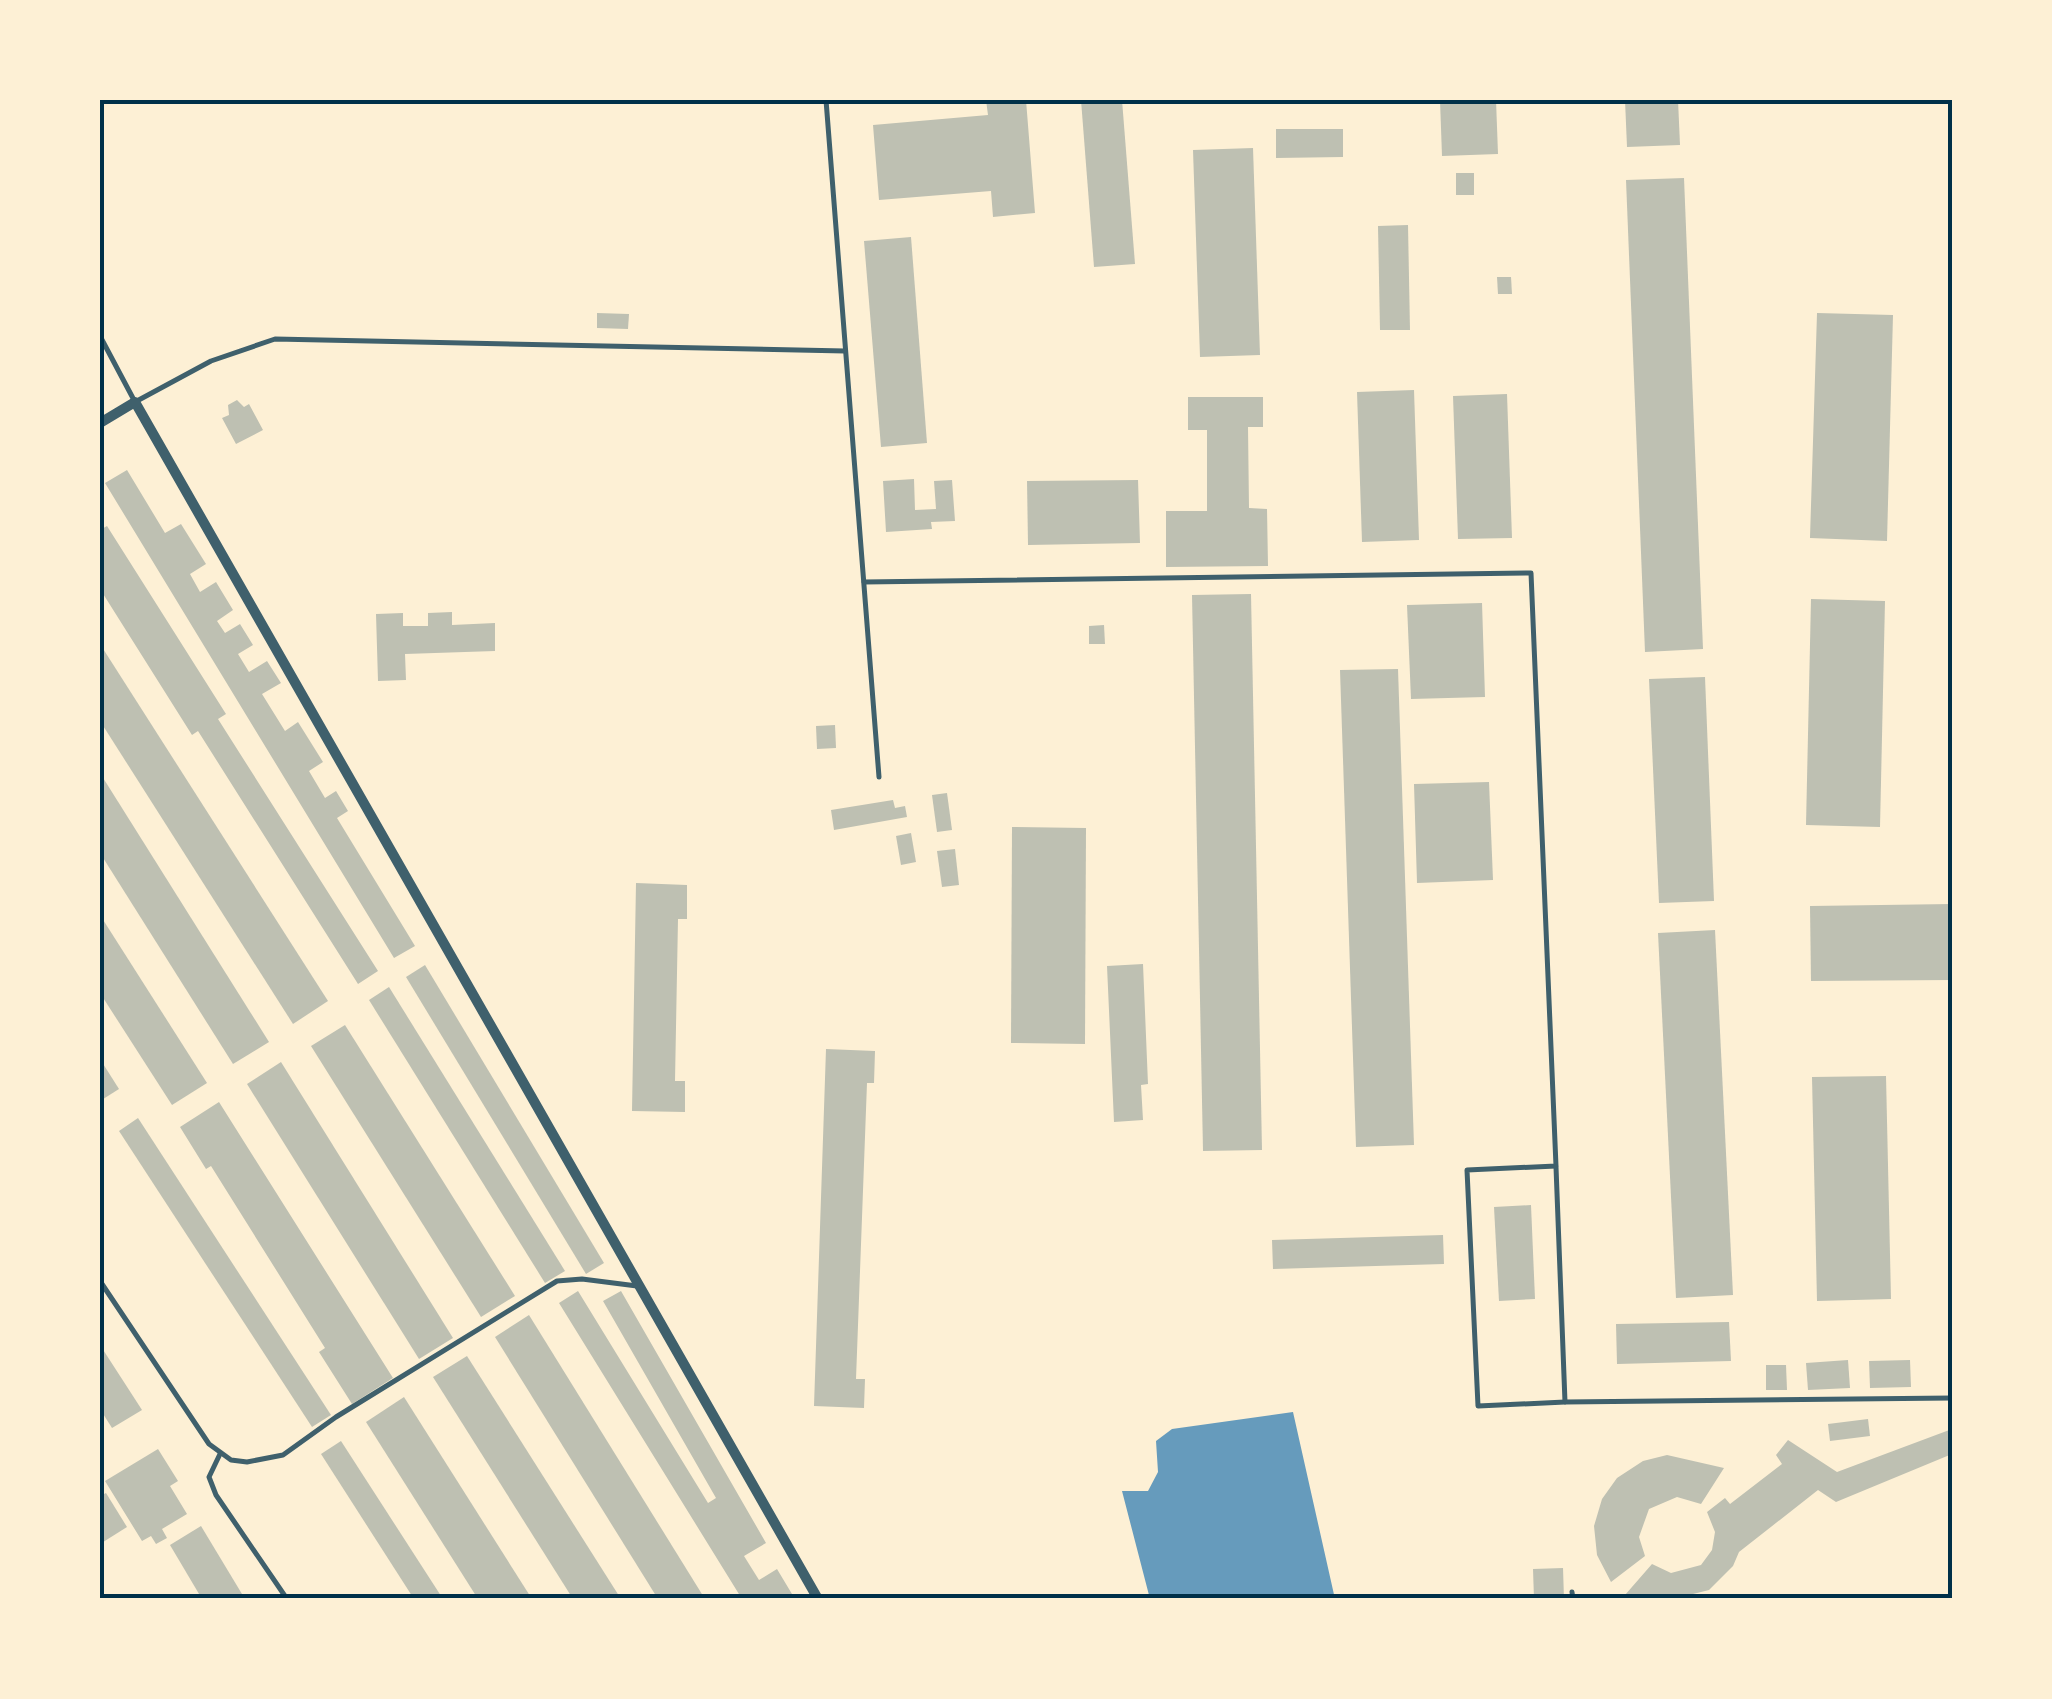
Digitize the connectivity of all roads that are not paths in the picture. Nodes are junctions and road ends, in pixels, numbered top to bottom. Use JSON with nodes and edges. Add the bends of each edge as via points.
{"nodes":[{"id":1,"x":826,"y":100,"type":"edge"},
{"id":2,"x":100,"y":336,"type":"edge"},
{"id":3,"x":845,"y":351,"type":"junction"},
{"id":4,"x":135,"y":402,"type":"junction"},
{"id":5,"x":100,"y":423,"type":"edge"},
{"id":6,"x":864,"y":582,"type":"junction"},
{"id":7,"x":879,"y":777,"type":"dead end"},
{"id":8,"x":1556,"y":1166,"type":"junction"},
{"id":9,"x":100,"y":1281,"type":"edge"},
{"id":10,"x":640,"y":1287,"type":"junction"},
{"id":11,"x":1952,"y":1398,"type":"edge"},
{"id":12,"x":1565,"y":1402,"type":"junction"},
{"id":13,"x":220,"y":1454,"type":"junction"},
{"id":14,"x":287,"y":1599,"type":"edge"},
{"id":15,"x":818,"y":1599,"type":"edge"}],
"edges":[{"from":1,"to":3,"type":"lane"},
{"from":2,"to":4,"type":"lane"},
{"from":3,"to":4,"type":"lane","via":[[274,339],[211,361]]},
{"from":3,"to":6,"type":"lane"},
{"from":4,"to":5,"type":"street"},
{"from":4,"to":10,"type":"street"},
{"from":6,"to":7,"type":"lane"},
{"from":6,"to":8,"type":"lane","via":[[1531,573]]},
{"from":8,"to":12,"type":"lane"},
{"from":8,"to":12,"type":"lane","via":[[1467,1170],[1478,1406]]},
{"from":9,"to":13,"type":"lane"},
{"from":10,"to":13,"type":"lane","via":[[557,1282],[282,1456],[248,1462]]},
{"from":10,"to":15,"type":"street"},
{"from":11,"to":12,"type":"lane"},
{"from":13,"to":14,"type":"lane","via":[[209,1477],[216,1495]]}]}
